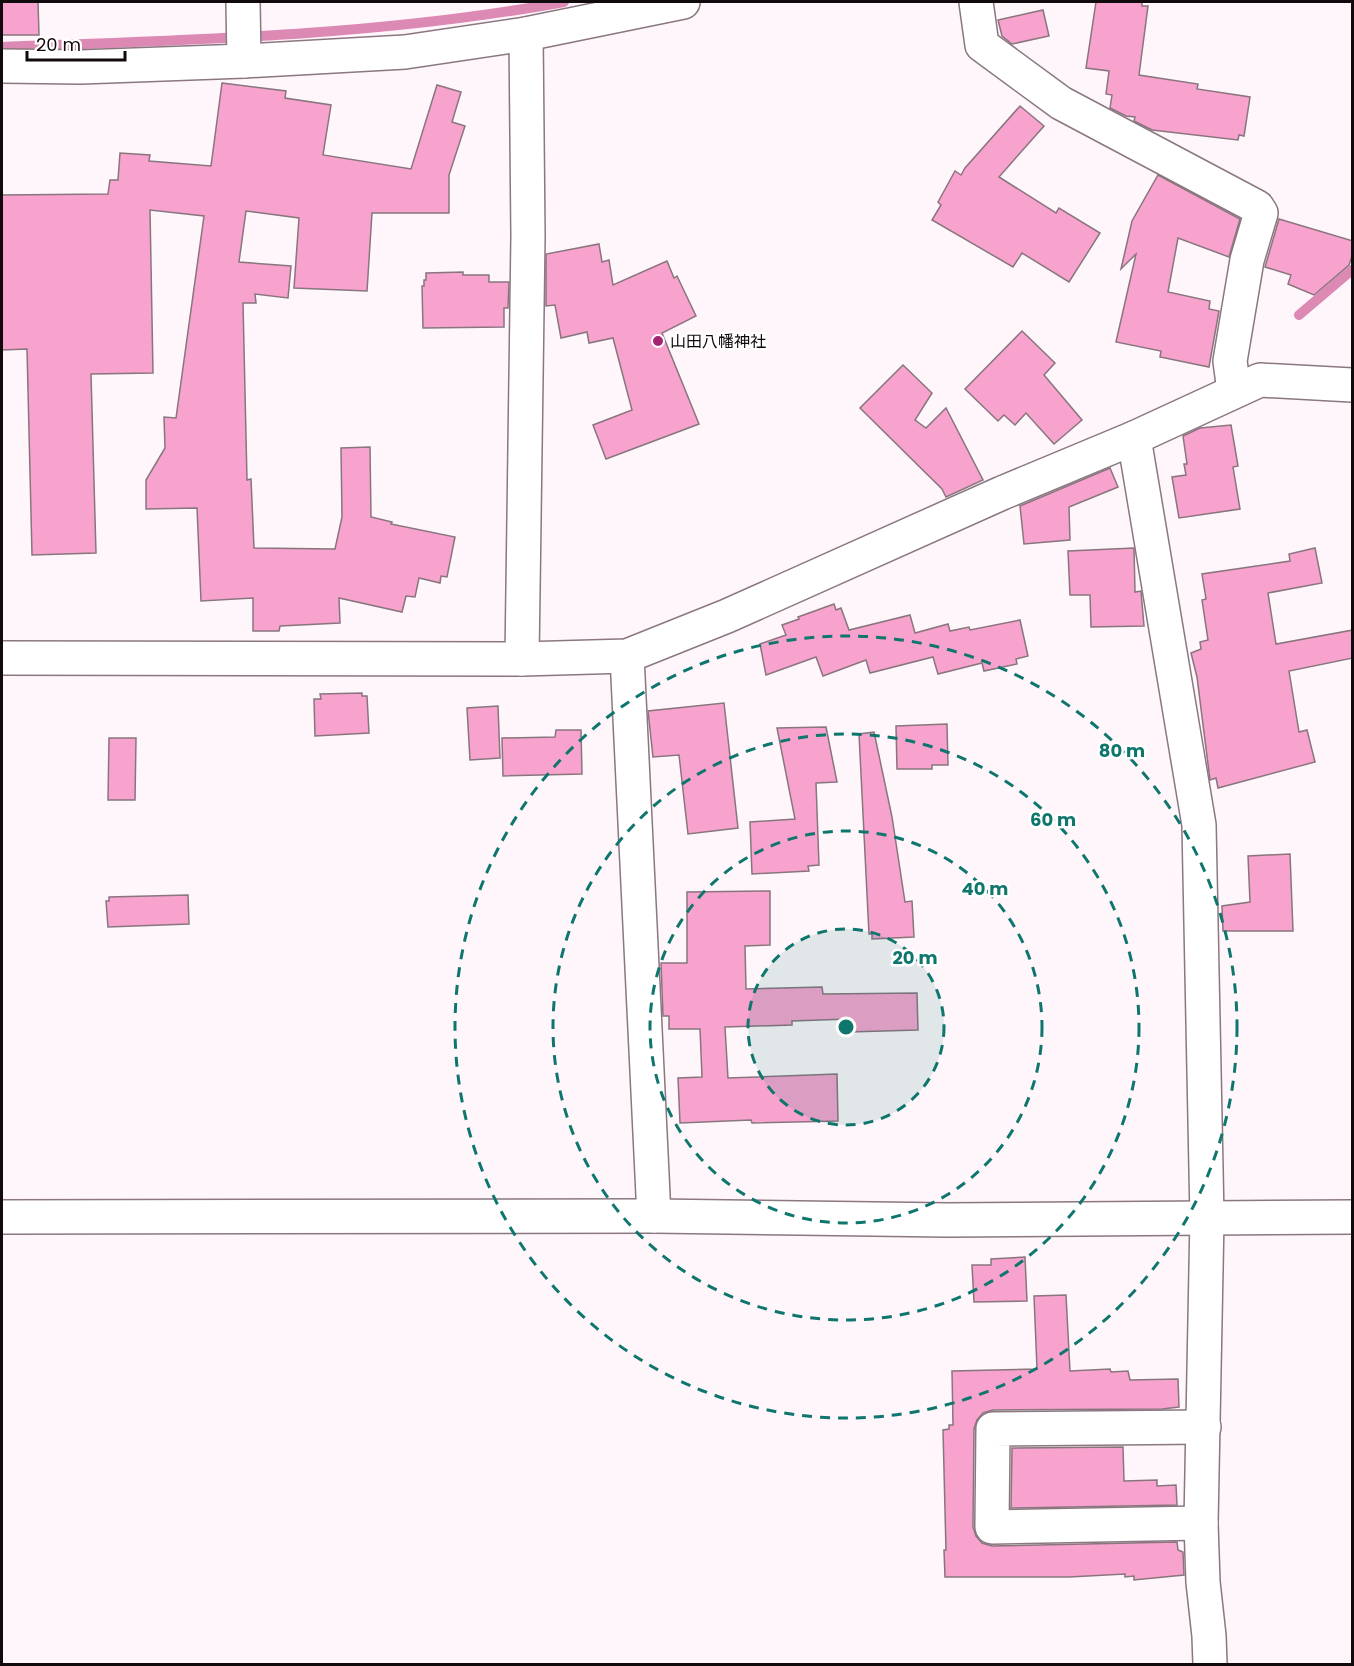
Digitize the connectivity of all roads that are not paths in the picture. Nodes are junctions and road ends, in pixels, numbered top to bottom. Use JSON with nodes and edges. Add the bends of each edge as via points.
{"nodes":[{"id":1,"x":243,"y":2,"type":"edge"},
{"id":2,"x":683,"y":2,"type":"edge"},
{"id":3,"x":976,"y":2,"type":"edge"},
{"id":4,"x":526,"y":34,"type":"junction"},
{"id":5,"x":244,"y":61,"type":"junction"},
{"id":6,"x":2,"y":66,"type":"edge"},
{"id":7,"x":1353,"y":385,"type":"edge"},
{"id":8,"x":1234,"y":392,"type":"junction"},
{"id":9,"x":1134,"y":438,"type":"junction"},
{"id":10,"x":627,"y":656,"type":"junction"},
{"id":11,"x":2,"y":658,"type":"edge"},
{"id":12,"x":522,"y":659,"type":"junction"},
{"id":13,"x":654,"y":1216,"type":"junction"},
{"id":14,"x":2,"y":1217,"type":"edge"},
{"id":15,"x":1353,"y":1217,"type":"edge"},
{"id":16,"x":1207,"y":1218,"type":"junction"},
{"id":17,"x":1204,"y":1427,"type":"junction"},
{"id":18,"x":1201,"y":1523,"type":"junction"},
{"id":19,"x":1210,"y":1665,"type":"edge"}],
"edges":[{"from":1,"to":5,"type":"street"},
{"from":2,"to":4,"type":"street"},
{"from":3,"to":8,"type":"street","via":[[982,45],[1061,103],[1257,207],[1261,213],[1247,260],[1230,361]]},
{"from":4,"to":5,"type":"street","via":[[405,52]]},
{"from":4,"to":12,"type":"street","via":[[528,236]]},
{"from":5,"to":6,"type":"street"},
{"from":7,"to":8,"type":"street","via":[[1260,380]]},
{"from":8,"to":9,"type":"street"},
{"from":9,"to":10,"type":"street"},
{"from":9,"to":16,"type":"street","via":[[1199,825]]},
{"from":10,"to":12,"type":"street"},
{"from":10,"to":13,"type":"street"},
{"from":11,"to":12,"type":"street"},
{"from":13,"to":14,"type":"street"},
{"from":13,"to":16,"type":"street"},
{"from":15,"to":16,"type":"street"},
{"from":16,"to":17,"type":"street"},
{"from":17,"to":18,"type":"street"},
{"from":17,"to":18,"type":"street","via":[[993,1429],[992,1527]]},
{"from":18,"to":19,"type":"street"}]}
